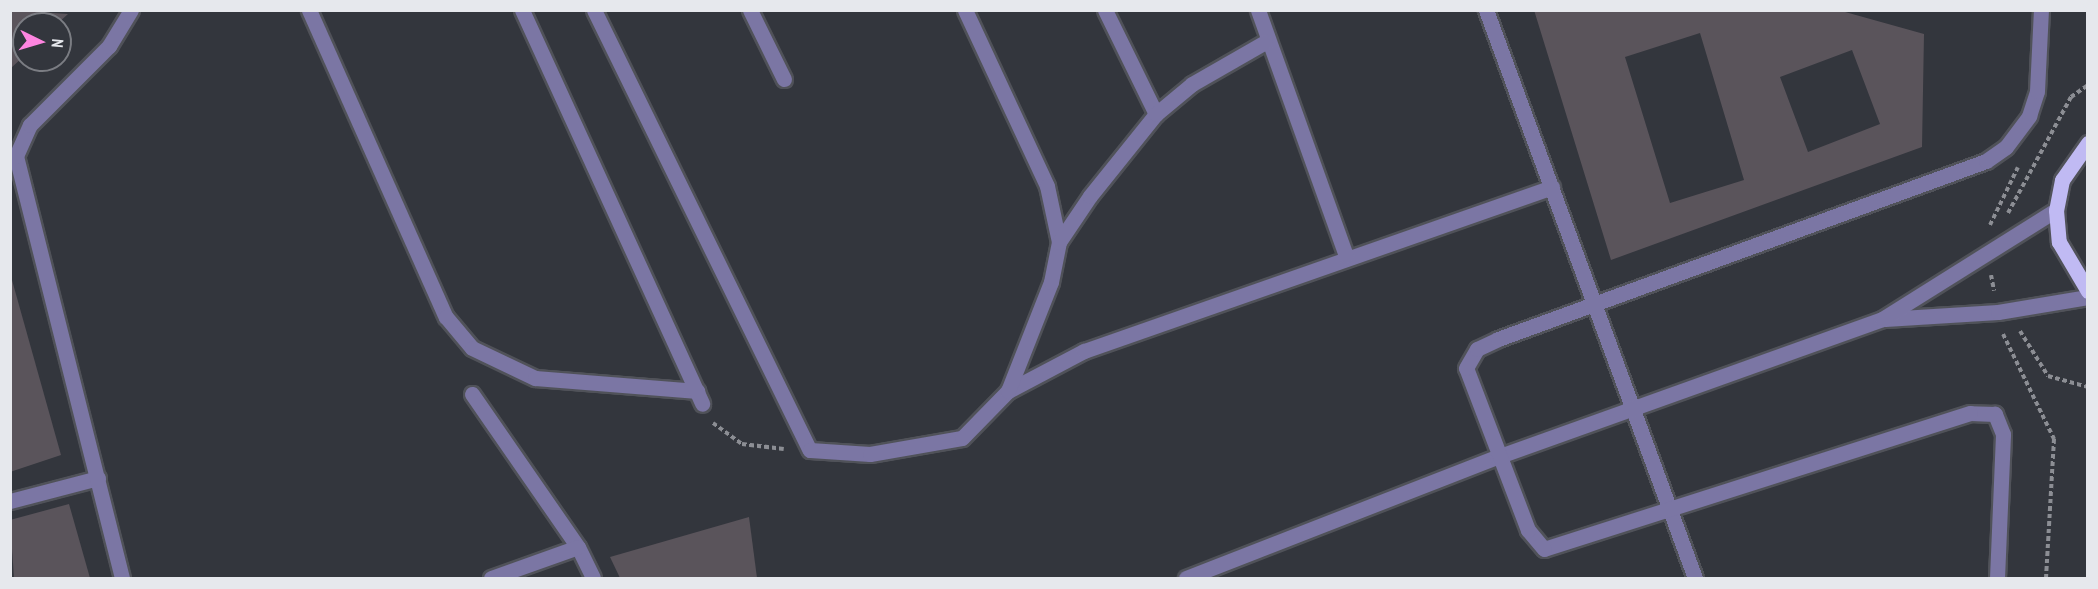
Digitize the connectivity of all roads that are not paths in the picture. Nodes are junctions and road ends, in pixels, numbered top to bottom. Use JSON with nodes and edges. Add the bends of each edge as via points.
{"nodes":[{"id":1,"x":131,"y":10,"type":"edge"},
{"id":2,"x":309,"y":10,"type":"edge"},
{"id":3,"x":522,"y":10,"type":"edge"},
{"id":4,"x":594,"y":10,"type":"edge"},
{"id":5,"x":750,"y":10,"type":"edge"},
{"id":6,"x":965,"y":10,"type":"edge"},
{"id":7,"x":1105,"y":10,"type":"edge"},
{"id":8,"x":1258,"y":10,"type":"edge"},
{"id":9,"x":1486,"y":10,"type":"edge"},
{"id":10,"x":2041,"y":10,"type":"edge"},
{"id":11,"x":1265,"y":42,"type":"junction"},
{"id":12,"x":784,"y":79,"type":"dead end"},
{"id":13,"x":1156,"y":114,"type":"junction"},
{"id":14,"x":2088,"y":143,"type":"edge"},
{"id":15,"x":13,"y":158,"type":"edge"},
{"id":16,"x":1552,"y":187,"type":"junction"},
{"id":17,"x":2056,"y":210,"type":"junction"},
{"id":18,"x":1059,"y":242,"type":"junction"},
{"id":19,"x":1346,"y":256,"type":"junction"},
{"id":20,"x":2088,"y":291,"type":"edge"},
{"id":21,"x":2088,"y":297,"type":"edge"},
{"id":22,"x":1591,"y":304,"type":"junction"},
{"id":23,"x":1882,"y":319,"type":"junction"},
{"id":24,"x":1008,"y":391,"type":"junction"},
{"id":25,"x":472,"y":394,"type":"dead end"},
{"id":26,"x":1633,"y":409,"type":"junction"},
{"id":27,"x":1497,"y":457,"type":"junction"},
{"id":28,"x":98,"y":478,"type":"junction"},
{"id":29,"x":10,"y":501,"type":"edge"},
{"id":30,"x":1670,"y":509,"type":"junction"},
{"id":31,"x":578,"y":547,"type":"junction"},
{"id":32,"x":122,"y":579,"type":"edge"},
{"id":33,"x":491,"y":579,"type":"edge"},
{"id":34,"x":593,"y":579,"type":"edge"},
{"id":35,"x":1186,"y":579,"type":"edge"},
{"id":36,"x":1695,"y":579,"type":"edge"},
{"id":37,"x":1997,"y":579,"type":"edge"}],
"edges":[{"from":1,"to":15,"type":"street","via":[[109,46],[30,125]]},
{"from":2,"to":3,"type":"street","via":[[446,317],[472,348],[535,378],[700,397]]},
{"from":4,"to":24,"type":"street","via":[[810,450],[870,454],[962,438]]},
{"from":5,"to":12,"type":"street"},
{"from":6,"to":18,"type":"street","via":[[1047,186]]},
{"from":7,"to":13,"type":"street"},
{"from":8,"to":11,"type":"street"},
{"from":9,"to":16,"type":"street"},
{"from":10,"to":22,"type":"street","via":[[2037,91],[2029,116],[2006,147],[1986,161]]},
{"from":11,"to":13,"type":"street","via":[[1192,84]]},
{"from":11,"to":19,"type":"street"},
{"from":13,"to":18,"type":"street"},
{"from":14,"to":17,"type":"main road","via":[[2062,180]]},
{"from":15,"to":28,"type":"street"},
{"from":16,"to":19,"type":"street"},
{"from":16,"to":22,"type":"street"},
{"from":17,"to":20,"type":"main road","via":[[2059,242]]},
{"from":17,"to":23,"type":"street"},
{"from":18,"to":24,"type":"street","via":[[1051,282]]},
{"from":19,"to":24,"type":"street","via":[[1084,351]]},
{"from":21,"to":23,"type":"street","via":[[2006,310]]},
{"from":22,"to":26,"type":"street"},
{"from":22,"to":27,"type":"street","via":[[1498,339],[1469,359],[1467,378]]},
{"from":23,"to":26,"type":"street"},
{"from":25,"to":31,"type":"street"},
{"from":26,"to":27,"type":"street"},
{"from":26,"to":30,"type":"street"},
{"from":27,"to":30,"type":"street","via":[[1533,541],[1544,549]]},
{"from":27,"to":35,"type":"street"},
{"from":28,"to":29,"type":"street"},
{"from":28,"to":32,"type":"street"},
{"from":30,"to":36,"type":"street"},
{"from":30,"to":37,"type":"street","via":[[1970,413],[1989,412],[2000,419],[2004,434]]},
{"from":31,"to":33,"type":"street"},
{"from":31,"to":34,"type":"street"}]}
